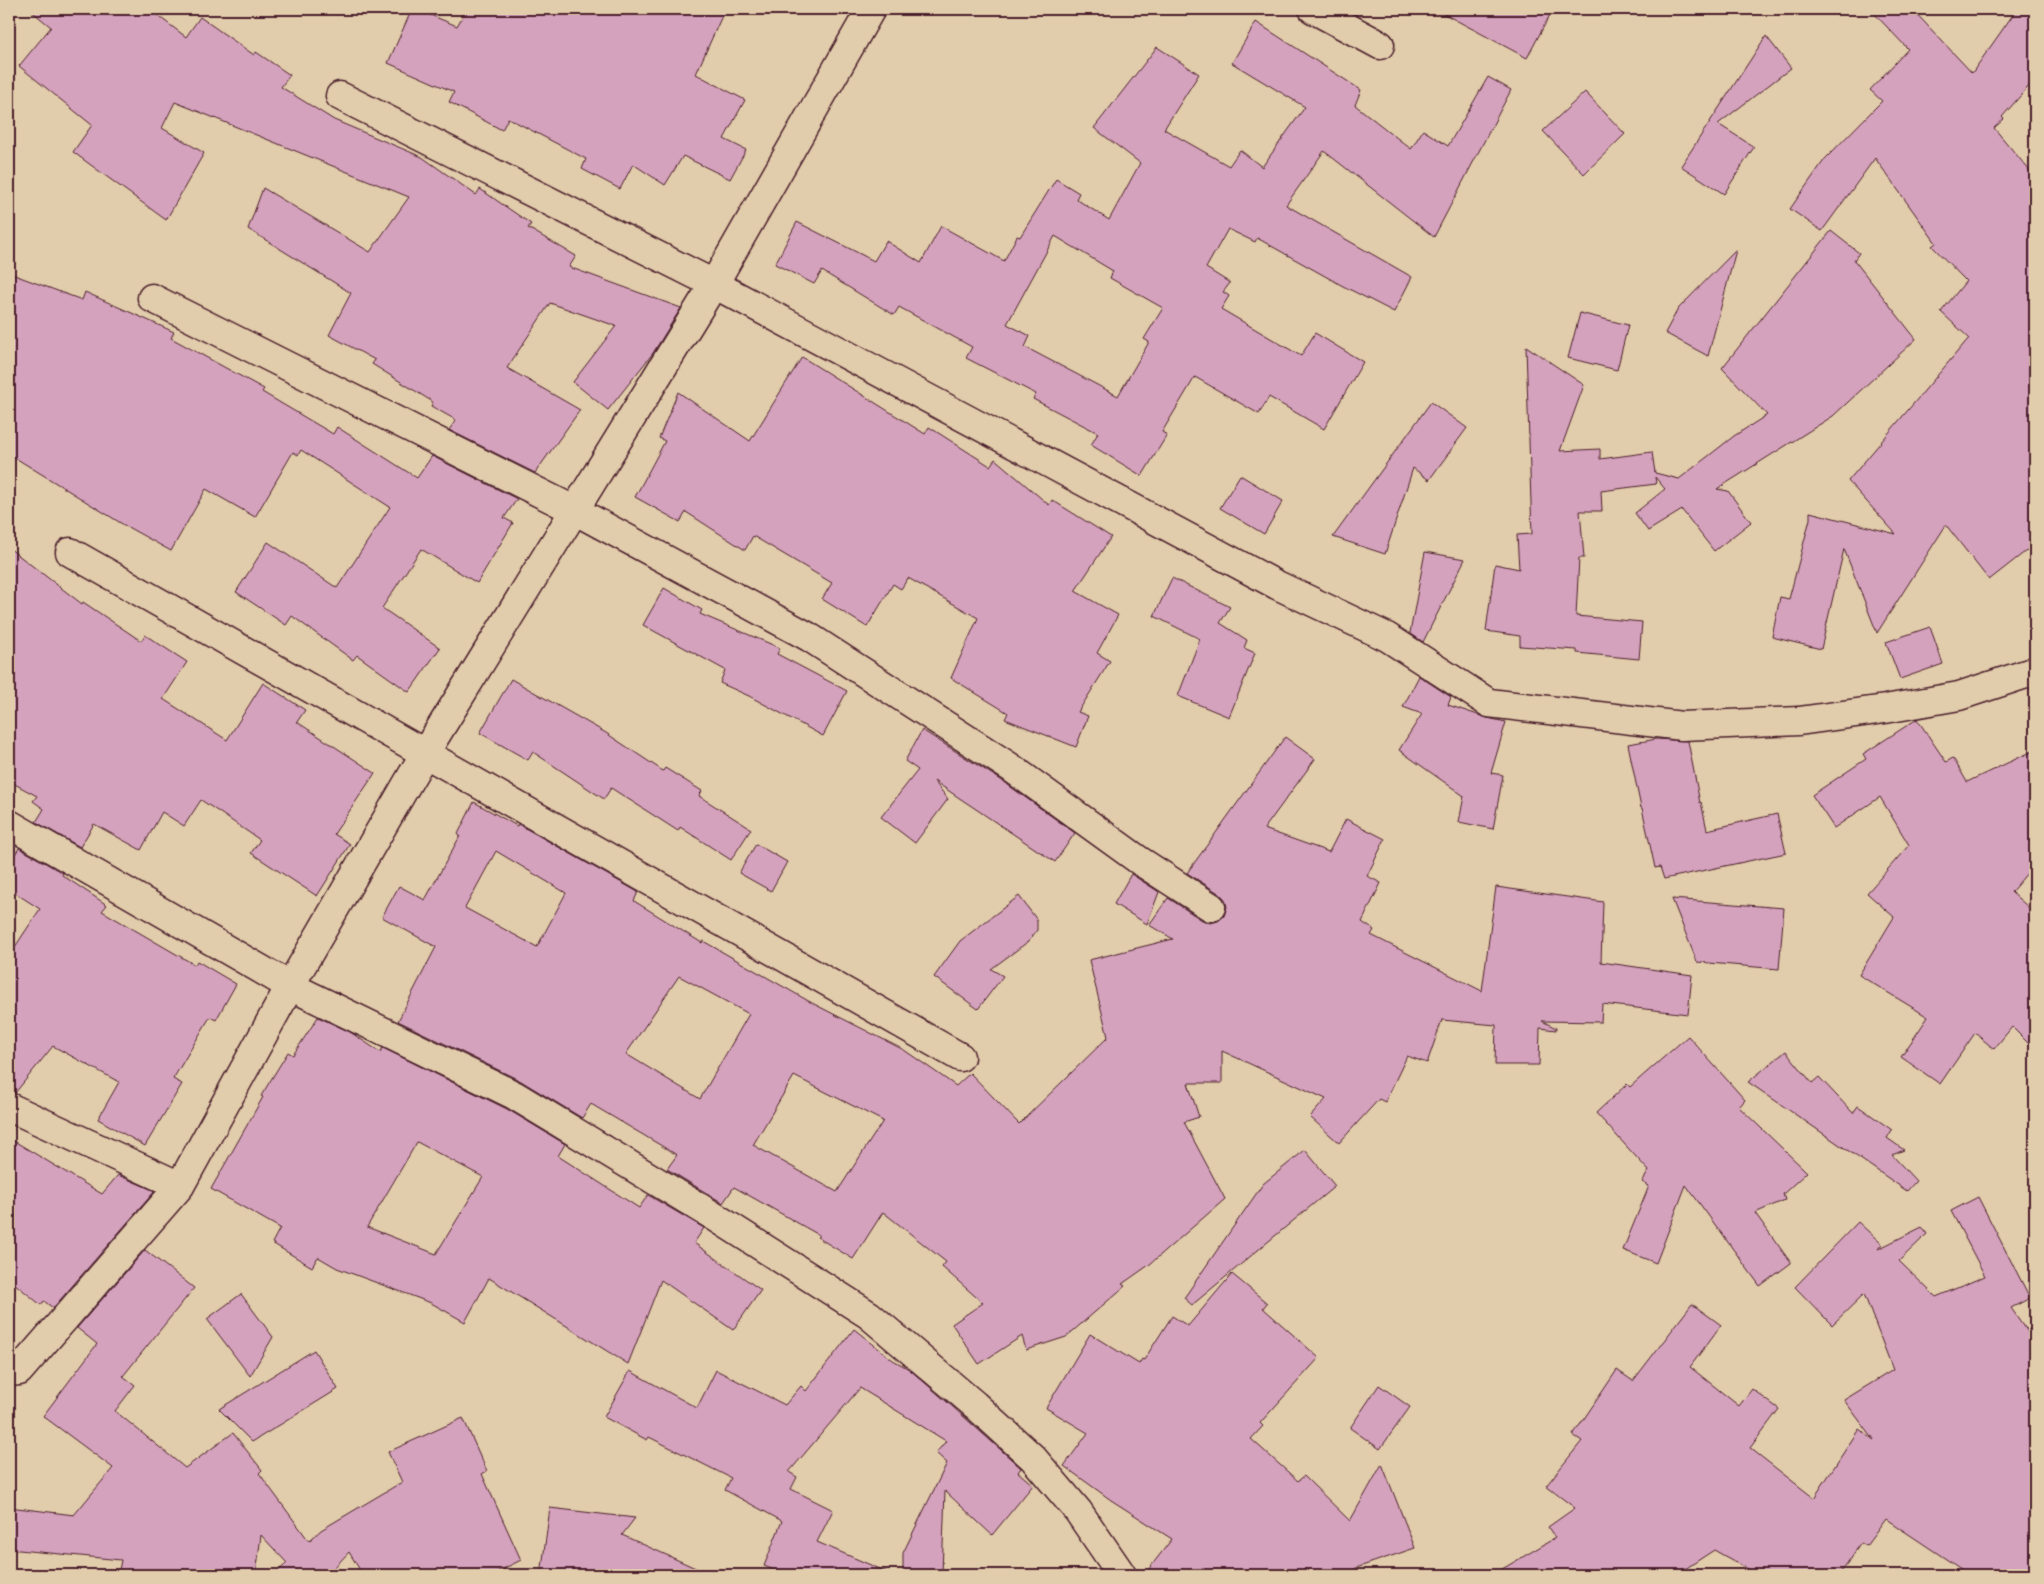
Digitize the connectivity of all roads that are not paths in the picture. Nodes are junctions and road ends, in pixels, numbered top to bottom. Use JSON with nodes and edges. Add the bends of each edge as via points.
{"nodes":[{"id":1,"x":870,"y":9,"type":"edge"},
{"id":2,"x":1313,"y":9,"type":"edge"},
{"id":3,"x":1380,"y":45,"type":"dead end"},
{"id":4,"x":340,"y":96,"type":"dead end"},
{"id":5,"x":714,"y":284,"type":"junction"},
{"id":6,"x":152,"y":298,"type":"dead end"},
{"id":7,"x":574,"y":510,"type":"junction"},
{"id":8,"x":70,"y":552,"type":"dead end"},
{"id":9,"x":2035,"y":671,"type":"edge"},
{"id":10,"x":425,"y":753,"type":"junction"},
{"id":11,"x":9,"y":824,"type":"edge"},
{"id":12,"x":1211,"y":907,"type":"dead end"},
{"id":13,"x":290,"y":986,"type":"junction"},
{"id":14,"x":960,"y":1057,"type":"dead end"},
{"id":15,"x":9,"y":1107,"type":"edge"},
{"id":16,"x":180,"y":1186,"type":"junction"},
{"id":17,"x":9,"y":1372,"type":"edge"},
{"id":18,"x":1122,"y":1575,"type":"edge"}],
"edges":[{"from":1,"to":5,"type":"street"},
{"from":2,"to":3,"type":"street"},
{"from":4,"to":5,"type":"street"},
{"from":5,"to":7,"type":"street"},
{"from":5,"to":9,"type":"street","via":[[1171,530],[1387,637],[1488,703],[1682,726],[1799,720],[1959,696]]},
{"from":6,"to":7,"type":"street"},
{"from":7,"to":10,"type":"street"},
{"from":7,"to":12,"type":"street","via":[[809,637],[1010,767],[1140,861]]},
{"from":8,"to":10,"type":"street"},
{"from":10,"to":13,"type":"street"},
{"from":10,"to":14,"type":"street"},
{"from":11,"to":13,"type":"street"},
{"from":13,"to":16,"type":"street"},
{"from":13,"to":18,"type":"street","via":[[514,1095],[870,1315],[1033,1458],[1078,1511]]},
{"from":15,"to":16,"type":"street"},
{"from":16,"to":17,"type":"street","via":[[19,1372]]}]}
